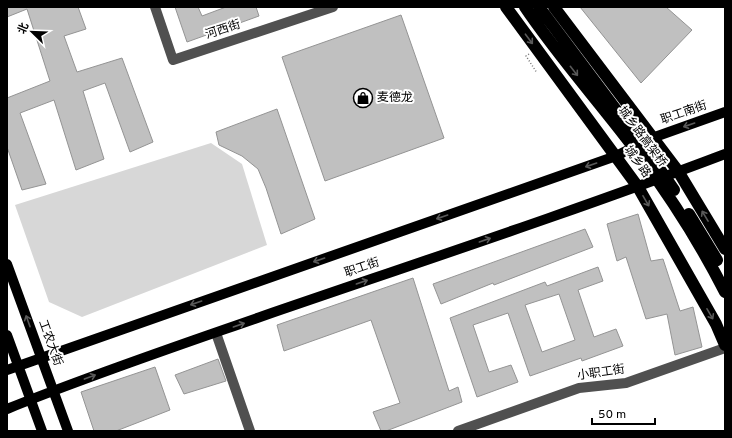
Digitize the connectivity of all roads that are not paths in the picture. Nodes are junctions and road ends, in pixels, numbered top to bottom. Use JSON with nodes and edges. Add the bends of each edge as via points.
{"nodes":[{"id":1,"x":156,"y":7,"type":"edge"},
{"id":2,"x":333,"y":7,"type":"edge"},
{"id":3,"x":506,"y":7,"type":"edge"},
{"id":4,"x":525,"y":7,"type":"edge"},
{"id":5,"x":538,"y":7,"type":"edge"},
{"id":6,"x":554,"y":7,"type":"edge"},
{"id":7,"x":725,"y":112,"type":"edge"},
{"id":8,"x":652,"y":138,"type":"junction"},
{"id":9,"x":725,"y":154,"type":"edge"},
{"id":10,"x":616,"y":156,"type":"junction"},
{"id":11,"x":678,"y":171,"type":"junction"},
{"id":12,"x":638,"y":186,"type":"junction"},
{"id":13,"x":725,"y":249,"type":"edge"},
{"id":14,"x":7,"y":264,"type":"edge"},
{"id":15,"x":725,"y":275,"type":"edge"},
{"id":16,"x":725,"y":292,"type":"edge"},
{"id":17,"x":216,"y":333,"type":"junction"},
{"id":18,"x":7,"y":335,"type":"edge"},
{"id":19,"x":725,"y":345,"type":"edge"},
{"id":20,"x":725,"y":348,"type":"edge"},
{"id":21,"x":41,"y":357,"type":"junction"},
{"id":22,"x":18,"y":366,"type":"junction"},
{"id":23,"x":7,"y":370,"type":"edge"},
{"id":24,"x":53,"y":390,"type":"junction"},
{"id":25,"x":30,"y":400,"type":"junction"},
{"id":26,"x":7,"y":409,"type":"edge"},
{"id":27,"x":42,"y":431,"type":"edge"},
{"id":28,"x":68,"y":431,"type":"edge"},
{"id":29,"x":250,"y":431,"type":"edge"},
{"id":30,"x":458,"y":431,"type":"edge"}],
"edges":[{"from":1,"to":2,"type":"street","name":"河西街","via":[[173,60]]},
{"from":3,"to":10,"type":"highway","name":"城乡路","one_way":true},
{"from":4,"to":16,"type":"highway","name":"城乡路高架桥","one_way":true,"via":[[640,155],[698,244]]},
{"from":5,"to":15,"type":"highway","name":"城乡路高架桥","via":[[671,184]]},
{"from":6,"to":8,"type":"highway"},
{"from":7,"to":8,"type":"main road","name":"职工南街","one_way":true},
{"from":8,"to":10,"type":"main road","name":"职工街"},
{"from":8,"to":11,"type":"highway"},
{"from":9,"to":11,"type":"main road"},
{"from":10,"to":12,"type":"highway","name":"城乡路"},
{"from":10,"to":21,"type":"main road","name":"职工街","one_way":true},
{"from":11,"to":12,"type":"main road","name":"职工街"},
{"from":13,"to":11,"type":"highway","one_way":true},
{"from":17,"to":12,"type":"main road","name":"职工街","one_way":true},
{"from":12,"to":19,"type":"highway","name":"城乡路","one_way":true,"via":[[716,324]]},
{"from":21,"to":14,"type":"main road","name":"工农大街","one_way":true},
{"from":24,"to":17,"type":"main road","name":"职工街","one_way":true},
{"from":17,"to":29,"type":"street"},
{"from":18,"to":22,"type":"main road"},
{"from":20,"to":30,"type":"street","name":"小职工街","via":[[626,383],[579,388]]},
{"from":21,"to":22,"type":"main road","name":"职工街"},
{"from":21,"to":24,"type":"main road","name":"工农大街"},
{"from":22,"to":23,"type":"main road","name":"职工街"},
{"from":22,"to":25,"type":"main road"},
{"from":24,"to":25,"type":"main road","name":"职工街"},
{"from":24,"to":28,"type":"main road","name":"工农大街"},
{"from":25,"to":26,"type":"main road","name":"职工街"},
{"from":25,"to":27,"type":"main road"}]}
